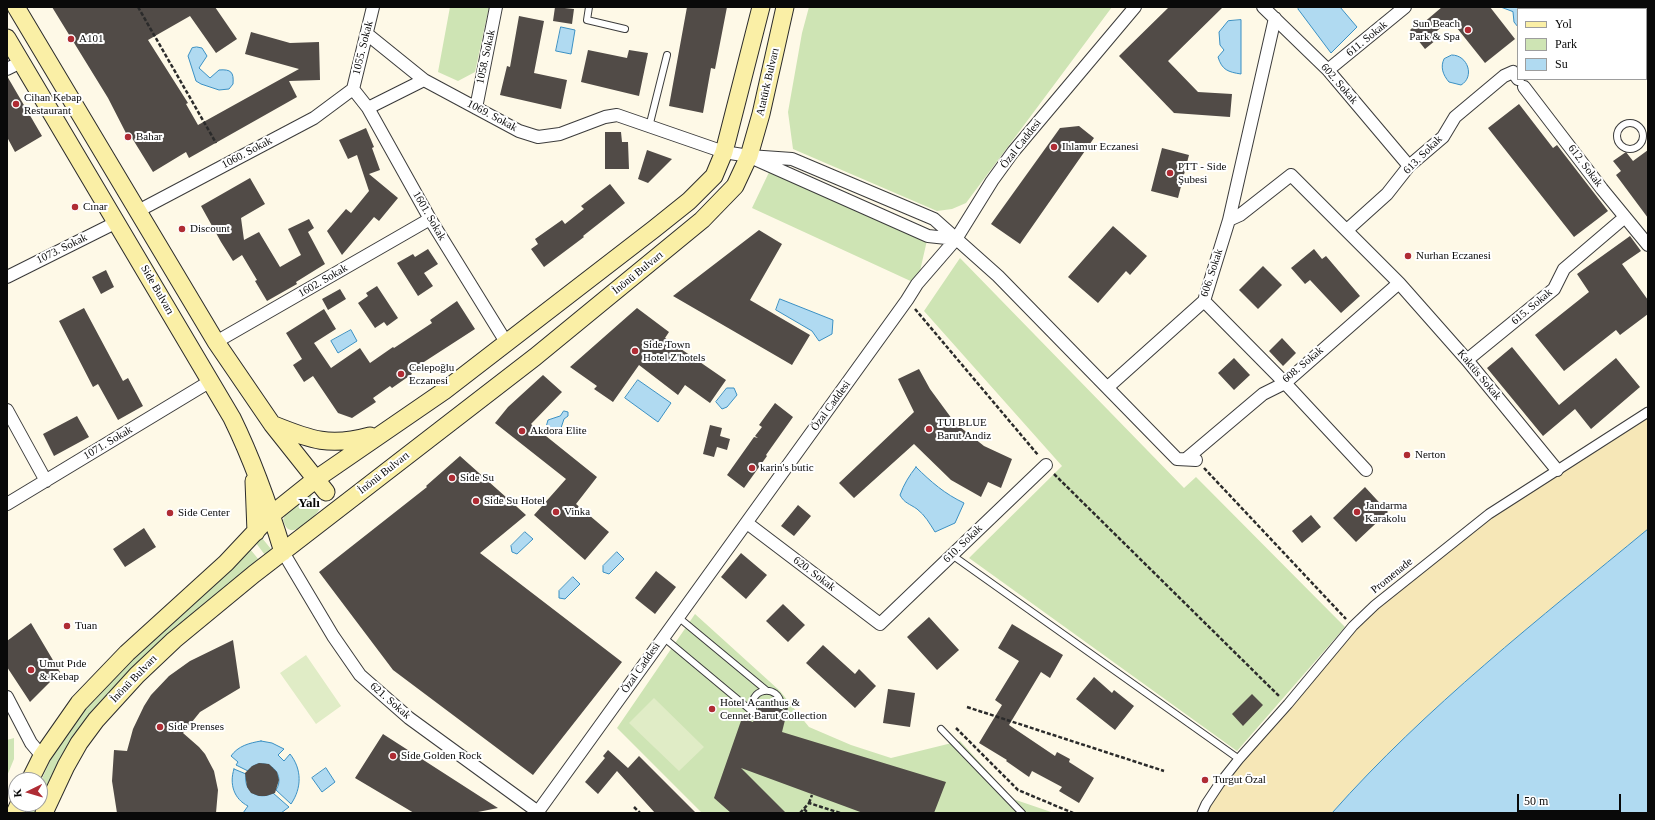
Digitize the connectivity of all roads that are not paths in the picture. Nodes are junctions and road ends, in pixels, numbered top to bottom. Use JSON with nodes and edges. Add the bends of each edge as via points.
{"nodes":[{"id":1,"x":16,"y":7,"type":"edge"},
{"id":2,"x":373,"y":7,"type":"edge"},
{"id":3,"x":496,"y":7,"type":"edge"},
{"id":4,"x":590,"y":7,"type":"edge"},
{"id":5,"x":762,"y":7,"type":"edge"},
{"id":6,"x":785,"y":7,"type":"edge"},
{"id":7,"x":1135,"y":7,"type":"edge"},
{"id":8,"x":1262,"y":7,"type":"edge"},
{"id":9,"x":1405,"y":7,"type":"edge"},
{"id":10,"x":1274,"y":18,"type":"junction"},
{"id":11,"x":625,"y":29,"type":"dead end"},
{"id":12,"x":367,"y":34,"type":"junction"},
{"id":13,"x":7,"y":38,"type":"edge"},
{"id":14,"x":667,"y":55,"type":"dead end"},
{"id":15,"x":14,"y":66,"type":"edge"},
{"id":16,"x":1328,"y":70,"type":"junction"},
{"id":17,"x":1517,"y":75,"type":"edge"},
{"id":18,"x":424,"y":80,"type":"junction"},
{"id":19,"x":1524,"y":81,"type":"edge"},
{"id":20,"x":353,"y":89,"type":"junction"},
{"id":21,"x":368,"y":108,"type":"junction"},
{"id":22,"x":476,"y":108,"type":"junction"},
{"id":23,"x":1648,"y":126,"type":"edge"},
{"id":24,"x":649,"y":127,"type":"junction"},
{"id":25,"x":1642,"y":131,"type":"junction"},
{"id":26,"x":724,"y":152,"type":"junction"},
{"id":27,"x":749,"y":156,"type":"junction"},
{"id":28,"x":1409,"y":166,"type":"junction"},
{"id":29,"x":138,"y":211,"type":"junction"},
{"id":30,"x":1625,"y":217,"type":"junction"},
{"id":31,"x":430,"y":219,"type":"junction"},
{"id":32,"x":1229,"y":220,"type":"junction"},
{"id":33,"x":117,"y":222,"type":"junction"},
{"id":34,"x":1347,"y":230,"type":"junction"},
{"id":35,"x":956,"y":239,"type":"junction"},
{"id":36,"x":1648,"y":245,"type":"edge"},
{"id":37,"x":7,"y":276,"type":"edge"},
{"id":38,"x":1399,"y":282,"type":"junction"},
{"id":39,"x":1204,"y":301,"type":"junction"},
{"id":40,"x":216,"y":342,"type":"junction"},
{"id":41,"x":506,"y":342,"type":"junction"},
{"id":42,"x":1467,"y":360,"type":"junction"},
{"id":43,"x":209,"y":382,"type":"junction"},
{"id":44,"x":1285,"y":382,"type":"junction"},
{"id":45,"x":1108,"y":386,"type":"junction"},
{"id":46,"x":7,"y":410,"type":"edge"},
{"id":47,"x":1648,"y":412,"type":"edge"},
{"id":48,"x":272,"y":424,"type":"junction"},
{"id":49,"x":380,"y":434,"type":"junction"},
{"id":50,"x":247,"y":449,"type":"junction"},
{"id":51,"x":1046,"y":465,"type":"road end"},
{"id":52,"x":1366,"y":470,"type":"dead end"},
{"id":53,"x":1557,"y":470,"type":"junction"},
{"id":54,"x":46,"y":480,"type":"junction"},
{"id":55,"x":315,"y":487,"type":"junction"},
{"id":56,"x":7,"y":504,"type":"edge"},
{"id":57,"x":276,"y":515,"type":"junction"},
{"id":58,"x":324,"y":520,"type":"junction"},
{"id":59,"x":747,"y":524,"type":"junction"},
{"id":60,"x":256,"y":532,"type":"junction"},
{"id":61,"x":305,"y":535,"type":"junction"},
{"id":62,"x":283,"y":552,"type":"junction"},
{"id":63,"x":952,"y":555,"type":"junction"},
{"id":64,"x":678,"y":617,"type":"junction"},
{"id":65,"x":880,"y":624,"type":"joint"},
{"id":66,"x":664,"y":637,"type":"junction"},
{"id":67,"x":766,"y":690,"type":"junction"},
{"id":68,"x":7,"y":697,"type":"edge"},
{"id":69,"x":781,"y":706,"type":"dead end"},
{"id":70,"x":941,"y":728,"type":"dead end"},
{"id":71,"x":42,"y":756,"type":"junction"},
{"id":72,"x":1240,"y":759,"type":"junction"},
{"id":73,"x":34,"y":772,"type":"edge"},
{"id":74,"x":44,"y":813,"type":"edge"},
{"id":75,"x":537,"y":813,"type":"edge"},
{"id":76,"x":1022,"y":813,"type":"edge"},
{"id":77,"x":1202,"y":813,"type":"edge"}],
"edges":[{"from":1,"to":29,"type":"main road"},
{"from":2,"to":12,"type":"street","name":"1055. Sokak"},
{"from":3,"to":22,"type":"street","name":"1058. Sokak"},
{"from":4,"to":11,"type":"lane","via":[[587,20]]},
{"from":5,"to":26,"type":"main road"},
{"from":6,"to":27,"type":"main road","name":"Atatürk Bulvarı"},
{"from":7,"to":35,"type":"street","name":"Özal Caddesi","via":[[1013,152]]},
{"from":8,"to":10,"type":"street","name":"602. Sokak"},
{"from":9,"to":16,"type":"street","name":"611. Sokak"},
{"from":10,"to":16,"type":"street","name":"602. Sokak"},
{"from":10,"to":32,"type":"street","name":"606. Sokak"},
{"from":12,"to":18,"type":"street","name":"1069. Sokak"},
{"from":12,"to":20,"type":"street","name":"1055. Sokak"},
{"from":13,"to":15,"type":"main road","name":"Side Bulvarı"},
{"from":14,"to":24,"type":"lane"},
{"from":15,"to":33,"type":"main road","name":"Side Bulvarı"},
{"from":16,"to":28,"type":"street","name":"602. Sokak"},
{"from":17,"to":28,"type":"street","name":"613. Sokak","via":[[1513,72],[1504,76],[1455,116],[1442,137]]},
{"from":18,"to":21,"type":"street"},
{"from":18,"to":22,"type":"street","name":"1069. Sokak"},
{"from":19,"to":30,"type":"street","name":"612. Sokak"},
{"from":20,"to":21,"type":"street","name":"1601. Sokak"},
{"from":20,"to":29,"type":"street","name":"1060. Sokak","via":[[314,118]]},
{"from":21,"to":31,"type":"street","name":"1601. Sokak"},
{"from":22,"to":24,"type":"street","name":"1069. Sokak","via":[[519,131],[538,137],[560,134],[617,115]]},
{"from":23,"to":25,"type":"lane"},
{"from":24,"to":26,"type":"street","name":"1069. Sokak"},
{"from":25,"to":25,"type":"lane","via":[[1634,124],[1623,125],[1617,134],[1618,142],[1623,148],[1635,148],[1641,143]]},
{"from":26,"to":27,"type":"street","name":"1069. Sokak"},
{"from":26,"to":41,"type":"main road","name":"İnönü Bulvarı","via":[[714,176],[689,201]]},
{"from":27,"to":35,"type":"street","via":[[928,236]]},
{"from":27,"to":35,"type":"street","via":[[792,159],[934,219]]},
{"from":27,"to":58,"type":"main road","name":"İnönü Bulvarı","via":[[735,186],[702,220],[535,357]]},
{"from":28,"to":34,"type":"street","name":"613. Sokak","via":[[1387,194]]},
{"from":29,"to":40,"type":"main road"},
{"from":30,"to":36,"type":"street","name":"612. Sokak"},
{"from":30,"to":42,"type":"street","name":"615. Sokak","via":[[1564,269],[1554,289]]},
{"from":31,"to":40,"type":"street","name":"1602. Sokak"},
{"from":31,"to":41,"type":"street","name":"1601. Sokak"},
{"from":32,"to":34,"type":"street","name":"Kaktüs Sokak","via":[[1240,215],[1291,175]]},
{"from":32,"to":39,"type":"street","name":"606. Sokak"},
{"from":33,"to":37,"type":"street","name":"1073. Sokak"},
{"from":33,"to":43,"type":"main road","name":"Side Bulvarı"},
{"from":34,"to":38,"type":"street","name":"Kaktüs Sokak"},
{"from":35,"to":45,"type":"street","via":[[998,276]]},
{"from":35,"to":59,"type":"street","name":"Özal Caddesi","via":[[917,284]]},
{"from":38,"to":42,"type":"street","name":"Kaktüs Sokak"},
{"from":38,"to":44,"type":"street","name":"608. Sokak"},
{"from":39,"to":44,"type":"street"},
{"from":39,"to":45,"type":"street","name":"606. Sokak"},
{"from":40,"to":48,"type":"main road"},
{"from":41,"to":49,"type":"main road","name":"İnönü Bulvarı","via":[[444,391]]},
{"from":42,"to":53,"type":"street","name":"Kaktüs Sokak"},
{"from":43,"to":50,"type":"main road","name":"Side Bulvarı","via":[[232,418]]},
{"from":43,"to":54,"type":"street","name":"1071. Sokak"},
{"from":44,"to":45,"type":"street","name":"608. Sokak","via":[[1263,394],[1191,459],[1177,459]]},
{"from":44,"to":52,"type":"street"},
{"from":46,"to":54,"type":"street"},
{"from":47,"to":53,"type":"street","name":"Promenade"},
{"from":48,"to":49,"type":"main road","via":[[320,442],[355,440]]},
{"from":48,"to":55,"type":"main road"},
{"from":49,"to":55,"type":"main road","name":"İnönü Bulvarı"},
{"from":50,"to":57,"type":"main road","name":"Side Bulvarı"},
{"from":50,"to":60,"type":"main road","via":[[255,486]]},
{"from":51,"to":63,"type":"street","name":"610. Sokak"},
{"from":53,"to":72,"type":"street","name":"Promenade","via":[[1489,514],[1375,605],[1353,626]]},
{"from":54,"to":56,"type":"street","name":"1071. Sokak"},
{"from":55,"to":57,"type":"main road","name":"İnönü Bulvarı"},
{"from":55,"to":58,"type":"main road","via":[[329,497],[331,509]]},
{"from":57,"to":60,"type":"main road","name":"İnönü Bulvarı"},
{"from":57,"to":61,"type":"main road","via":[[278,532],[287,539]]},
{"from":57,"to":62,"type":"main road","name":"Side Bulvarı"},
{"from":58,"to":61,"type":"main road","name":"İnönü Bulvarı"},
{"from":59,"to":64,"type":"street","name":"Özal Caddesi"},
{"from":59,"to":65,"type":"street","name":"620. Sokak"},
{"from":60,"to":71,"type":"main road","name":"İnönü Bulvarı","via":[[101,679],[79,703]]},
{"from":61,"to":62,"type":"main road","name":"İnönü Bulvarı"},
{"from":62,"to":74,"type":"main road","name":"İnönü Bulvarı","via":[[180,634],[137,675],[79,743]]},
{"from":62,"to":75,"type":"street","name":"621. Sokak","via":[[333,636],[360,675],[409,718]]},
{"from":63,"to":65,"type":"street","name":"610. Sokak"},
{"from":63,"to":72,"type":"lane"},
{"from":64,"to":66,"type":"street","name":"Özal Caddesi"},
{"from":64,"to":67,"type":"lane"},
{"from":66,"to":67,"type":"lane","via":[[755,713],[752,707],[755,695]]},
{"from":66,"to":75,"type":"street","name":"Özal Caddesi"},
{"from":67,"to":69,"type":"lane","via":[[776,694]]},
{"from":68,"to":71,"type":"street","via":[[31,743]]},
{"from":70,"to":76,"type":"lane"},
{"from":71,"to":73,"type":"main road","name":"İnönü Bulvarı"},
{"from":72,"to":77,"type":"street","name":"Promenade","via":[[1216,788]]}]}
